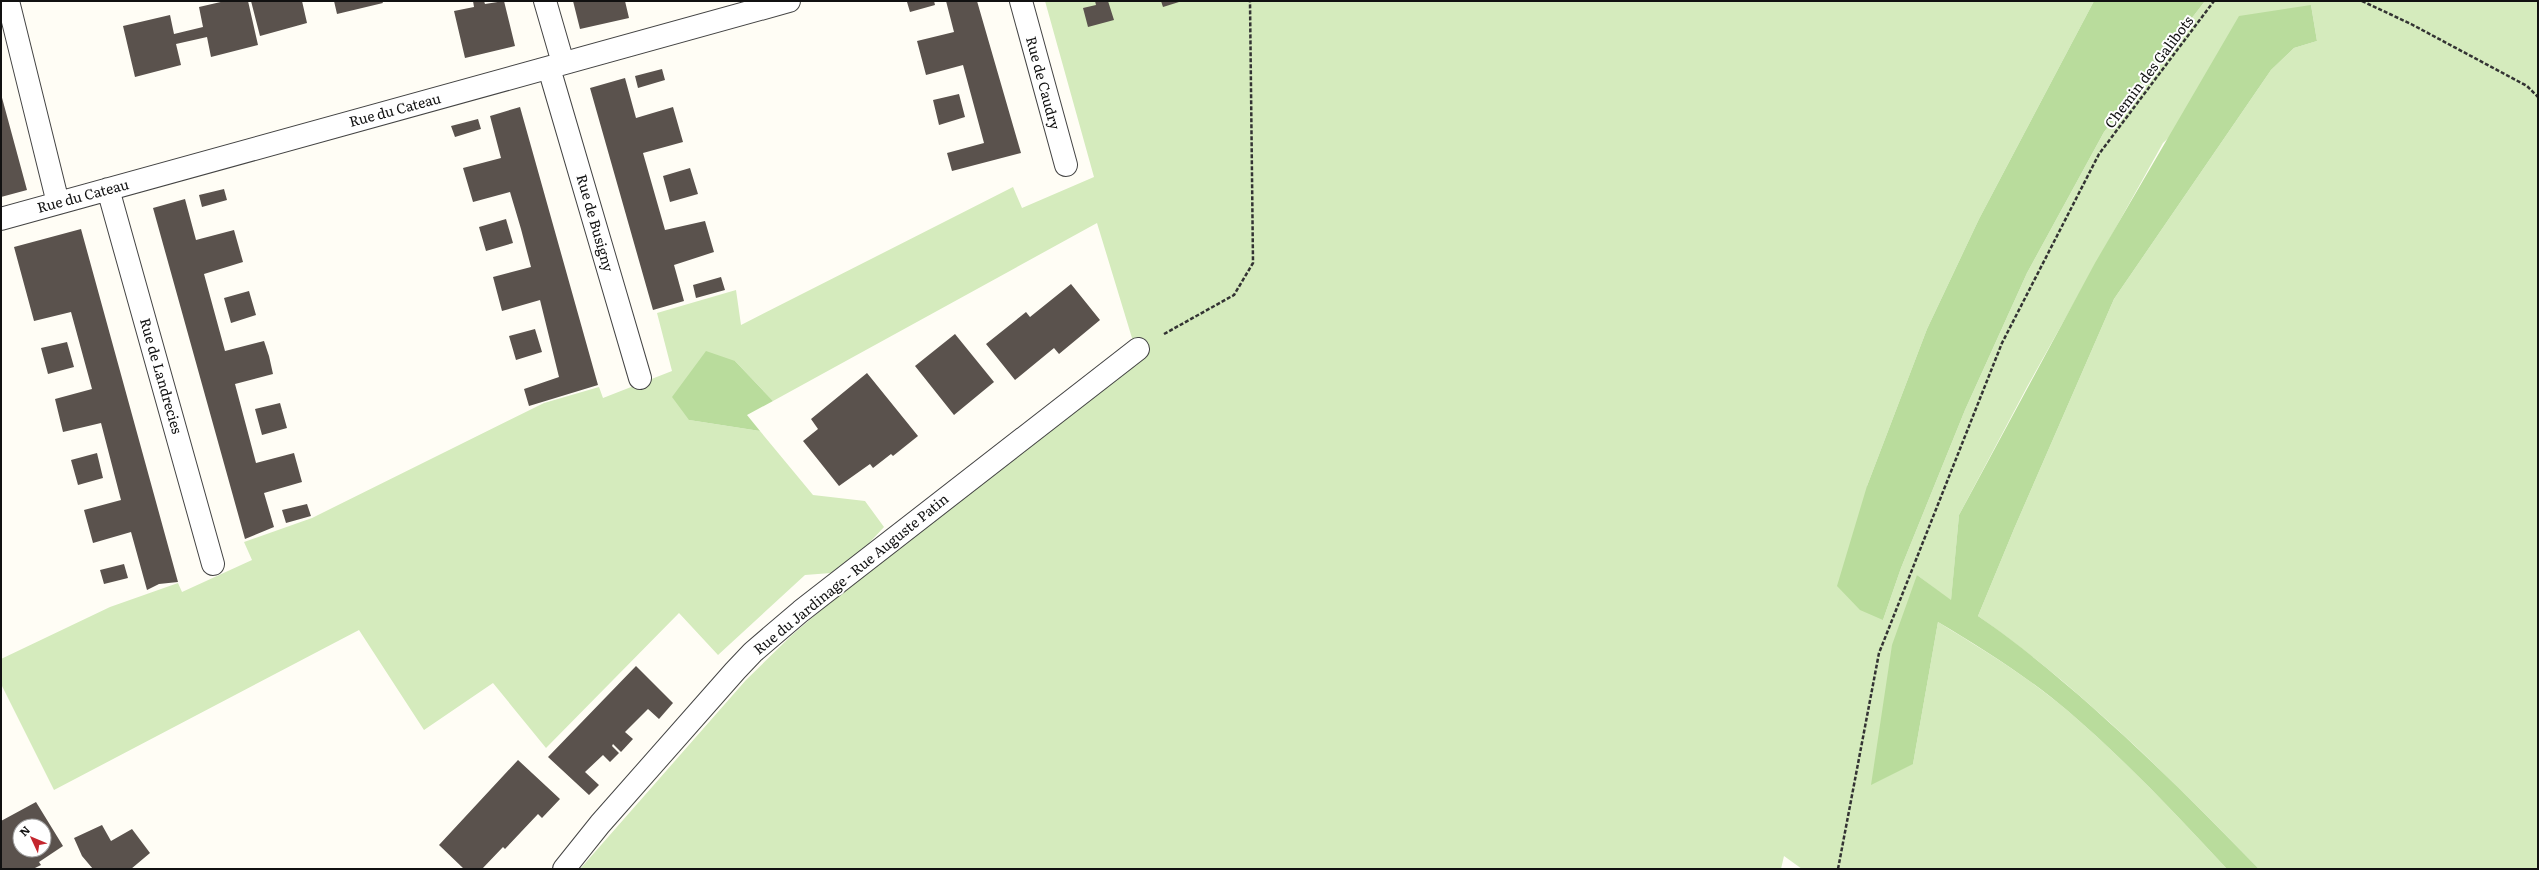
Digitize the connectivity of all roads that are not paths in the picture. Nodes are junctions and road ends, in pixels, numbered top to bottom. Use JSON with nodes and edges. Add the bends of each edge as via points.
{"nodes":[{"id":1,"x":8,"y":1,"type":"edge"},
{"id":2,"x":545,"y":1,"type":"edge"},
{"id":3,"x":789,"y":1,"type":"edge"},
{"id":4,"x":1021,"y":1,"type":"edge"},
{"id":5,"x":556,"y":65,"type":"junction"},
{"id":6,"x":1066,"y":165,"type":"dead end"},
{"id":7,"x":108,"y":189,"type":"junction"},
{"id":8,"x":58,"y":203,"type":"junction"},
{"id":9,"x":1,"y":219,"type":"edge"},
{"id":10,"x":1138,"y":349,"type":"road end"},
{"id":11,"x":640,"y":378,"type":"dead end"},
{"id":12,"x":213,"y":564,"type":"dead end"},
{"id":13,"x":564,"y":869,"type":"edge"}],
"edges":[{"from":1,"to":8,"type":"street"},
{"from":2,"to":5,"type":"street","name":"Rue de Busigny"},
{"from":3,"to":5,"type":"street","name":"Rue du Cateau"},
{"from":4,"to":6,"type":"street","name":"Rue de Caudry"},
{"from":5,"to":7,"type":"street","name":"Rue du Cateau"},
{"from":5,"to":11,"type":"street","name":"Rue de Busigny"},
{"from":7,"to":8,"type":"street","name":"Rue du Cateau"},
{"from":7,"to":12,"type":"street","name":"Rue de Landrecies"},
{"from":8,"to":9,"type":"street","name":"Rue du Cateau"},
{"from":10,"to":13,"type":"street","name":"Rue du Jardinage - Rue Auguste Patin","via":[[807,606],[753,652],[600,824]]}]}
